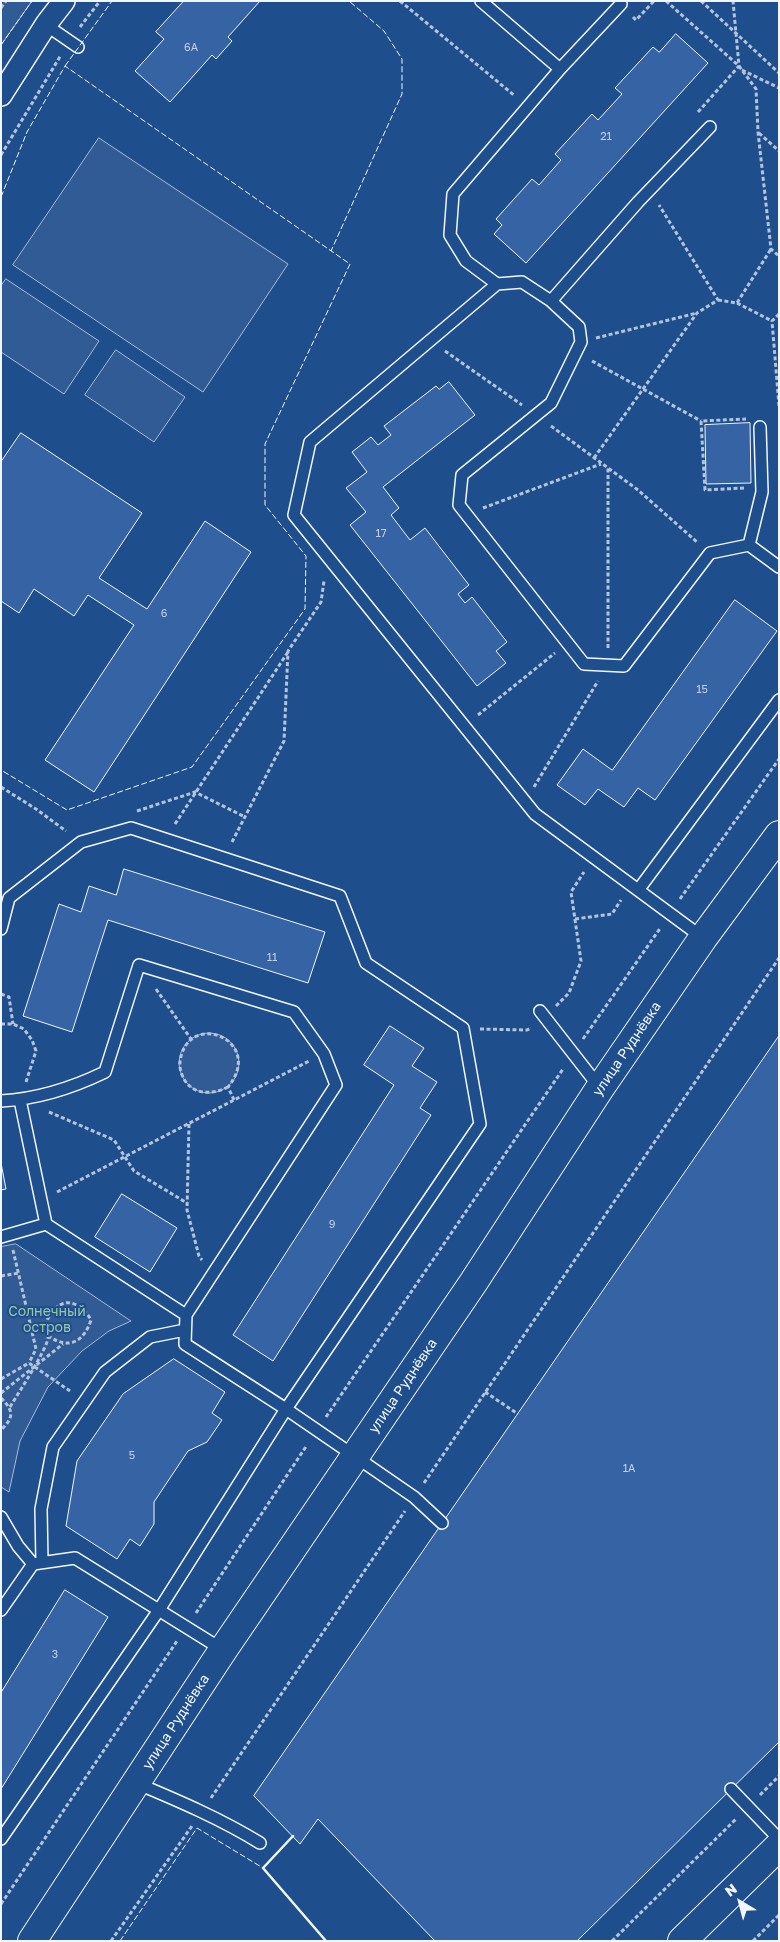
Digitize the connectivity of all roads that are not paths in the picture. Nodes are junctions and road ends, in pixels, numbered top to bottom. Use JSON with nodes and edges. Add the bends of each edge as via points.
{"nodes":[{"id":1,"x":64,"y":1,"type":"edge"},
{"id":2,"x":481,"y":1,"type":"edge"},
{"id":3,"x":621,"y":4,"type":"dead end"},
{"id":4,"x":46,"y":25,"type":"junction"},
{"id":5,"x":74,"y":44,"type":"road end"},
{"id":6,"x":560,"y":69,"type":"junction"},
{"id":7,"x":1,"y":96,"type":"edge"},
{"id":8,"x":710,"y":127,"type":"road end"},
{"id":9,"x":497,"y":284,"type":"junction"},
{"id":10,"x":551,"y":301,"type":"junction"},
{"id":11,"x":760,"y":427,"type":"road end"},
{"id":12,"x":749,"y":544,"type":"junction"},
{"id":13,"x":779,"y":567,"type":"edge"},
{"id":14,"x":779,"y":700,"type":"edge"},
{"id":15,"x":779,"y":835,"type":"edge"},
{"id":16,"x":635,"y":887,"type":"junction"},
{"id":17,"x":1,"y":929,"type":"edge"},
{"id":18,"x":703,"y":938,"type":"junction"},
{"id":19,"x":542,"y":1014,"type":"road end"},
{"id":20,"x":600,"y":1088,"type":"junction"},
{"id":21,"x":20,"y":1100,"type":"junction"},
{"id":22,"x":1,"y":1101,"type":"edge"},
{"id":23,"x":46,"y":1224,"type":"junction"},
{"id":24,"x":6,"y":1236,"type":"edge"},
{"id":25,"x":186,"y":1315,"type":"junction"},
{"id":26,"x":185,"y":1330,"type":"junction"},
{"id":27,"x":286,"y":1409,"type":"junction"},
{"id":28,"x":356,"y":1457,"type":"junction"},
{"id":29,"x":1,"y":1517,"type":"edge"},
{"id":30,"x":442,"y":1523,"type":"dead end"},
{"id":31,"x":37,"y":1563,"type":"junction"},
{"id":32,"x":1,"y":1610,"type":"edge"},
{"id":33,"x":159,"y":1610,"type":"junction"},
{"id":34,"x":223,"y":1650,"type":"junction"},
{"id":35,"x":136,"y":1783,"type":"junction"},
{"id":36,"x":731,"y":1789,"type":"dead end"},
{"id":37,"x":1,"y":1839,"type":"edge"},
{"id":38,"x":779,"y":1839,"type":"edge"},
{"id":39,"x":260,"y":1843,"type":"dead end"},
{"id":40,"x":779,"y":1846,"type":"edge"},
{"id":41,"x":32,"y":1941,"type":"edge"},
{"id":42,"x":682,"y":1941,"type":"edge"}],
"edges":[{"from":1,"to":4,"type":"street"},
{"from":2,"to":6,"type":"lane"},
{"from":3,"to":6,"type":"lane"},
{"from":4,"to":5,"type":"lane"},
{"from":4,"to":7,"type":"street"},
{"from":6,"to":9,"type":"lane","via":[[453,194],[450,235],[466,260]]},
{"from":8,"to":10,"type":"lane"},
{"from":9,"to":10,"type":"lane","via":[[522,282]]},
{"from":9,"to":16,"type":"lane","via":[[310,442],[294,515],[535,814]]},
{"from":10,"to":12,"type":"lane","via":[[579,327],[578,347],[551,403],[462,475],[459,505],[584,664],[624,666],[710,553]]},
{"from":11,"to":12,"type":"lane","via":[[762,489]]},
{"from":12,"to":13,"type":"lane"},
{"from":14,"to":16,"type":"lane"},
{"from":15,"to":18,"type":"street","name":"улица Руднёвка"},
{"from":16,"to":18,"type":"lane"},
{"from":17,"to":27,"type":"lane","via":[[9,898],[81,842],[131,828],[340,896],[366,963],[463,1028],[480,1124]]},
{"from":18,"to":20,"type":"street","name":"улица Руднёвка"},
{"from":19,"to":20,"type":"lane"},
{"from":20,"to":28,"type":"street","name":"улица Руднёвка"},
{"from":21,"to":22,"type":"lane"},
{"from":21,"to":23,"type":"lane"},
{"from":21,"to":25,"type":"lane","via":[[75,1087],[105,1072],[139,965],[294,1012],[324,1054],[336,1085]]},
{"from":23,"to":24,"type":"lane"},
{"from":23,"to":25,"type":"lane"},
{"from":25,"to":26,"type":"lane"},
{"from":26,"to":27,"type":"lane","via":[[184,1344]]},
{"from":26,"to":31,"type":"lane","via":[[150,1337],[105,1372],[53,1447],[41,1509]]},
{"from":27,"to":28,"type":"lane"},
{"from":27,"to":33,"type":"lane"},
{"from":28,"to":30,"type":"lane","via":[[414,1497]]},
{"from":28,"to":34,"type":"street","name":"улица Руднёвка"},
{"from":29,"to":31,"type":"lane","via":[[18,1546]]},
{"from":31,"to":32,"type":"lane"},
{"from":31,"to":33,"type":"lane","via":[[75,1558]]},
{"from":33,"to":34,"type":"lane"},
{"from":33,"to":37,"type":"lane"},
{"from":34,"to":35,"type":"street","name":"улица Руднёвка"},
{"from":35,"to":39,"type":"lane","via":[[202,1811]]},
{"from":35,"to":41,"type":"street","name":"улица Руднёвка"},
{"from":36,"to":38,"type":"lane"},
{"from":40,"to":42,"type":"street"}]}
